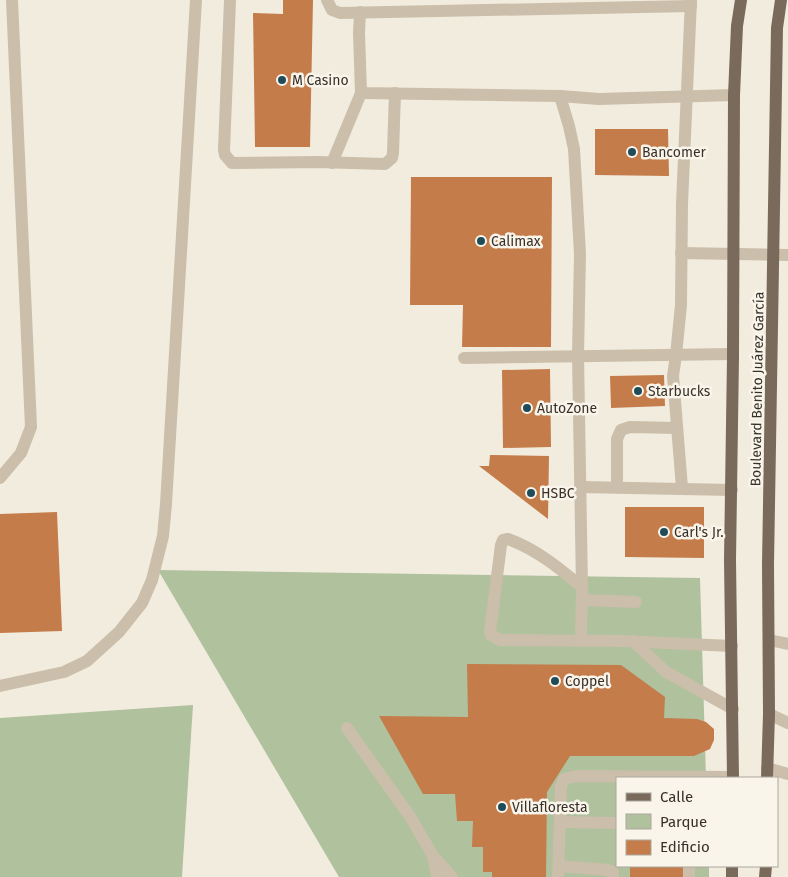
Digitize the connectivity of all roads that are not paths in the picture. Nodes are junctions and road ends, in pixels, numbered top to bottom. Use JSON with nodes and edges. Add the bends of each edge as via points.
{"nodes":[{"id":1,"x":12,"y":0,"type":"edge"},
{"id":2,"x":196,"y":0,"type":"edge"},
{"id":3,"x":230,"y":0,"type":"edge"},
{"id":4,"x":327,"y":0,"type":"edge"},
{"id":5,"x":741,"y":0,"type":"edge"},
{"id":6,"x":781,"y":0,"type":"edge"},
{"id":7,"x":691,"y":3,"type":"edge"},
{"id":8,"x":360,"y":12,"type":"junction"},
{"id":9,"x":361,"y":93,"type":"junction"},
{"id":10,"x":395,"y":93,"type":"junction"},
{"id":11,"x":734,"y":95,"type":"junction"},
{"id":12,"x":560,"y":96,"type":"junction"},
{"id":13,"x":688,"y":97,"type":"junction"},
{"id":14,"x":332,"y":163,"type":"junction"},
{"id":15,"x":681,"y":253,"type":"junction"},
{"id":16,"x":733,"y":253,"type":"junction"},
{"id":17,"x":775,"y":254,"type":"junction"},
{"id":18,"x":788,"y":255,"type":"edge"},
{"id":19,"x":734,"y":354,"type":"junction"},
{"id":20,"x":578,"y":355,"type":"junction"},
{"id":21,"x":676,"y":355,"type":"junction"},
{"id":22,"x":464,"y":358,"type":"dead end"},
{"id":23,"x":677,"y":428,"type":"junction"},
{"id":24,"x":0,"y":478,"type":"edge"},
{"id":25,"x":580,"y":487,"type":"junction"},
{"id":26,"x":617,"y":487,"type":"junction"},
{"id":27,"x":682,"y":488,"type":"junction"},
{"id":28,"x":732,"y":490,"type":"junction"},
{"id":29,"x":582,"y":587,"type":"junction"},
{"id":30,"x":582,"y":600,"type":"junction"},
{"id":31,"x":636,"y":602,"type":"dead end"},
{"id":32,"x":581,"y":640,"type":"junction"},
{"id":33,"x":770,"y":640,"type":"junction"},
{"id":34,"x":633,"y":641,"type":"junction"},
{"id":35,"x":788,"y":644,"type":"edge"},
{"id":36,"x":732,"y":646,"type":"junction"},
{"id":37,"x":0,"y":686,"type":"edge"},
{"id":38,"x":733,"y":709,"type":"junction"},
{"id":39,"x":769,"y":714,"type":"junction"},
{"id":40,"x":788,"y":723,"type":"edge"},
{"id":41,"x":346,"y":728,"type":"dead end"},
{"id":42,"x":767,"y":773,"type":"edge"},
{"id":43,"x":788,"y":774,"type":"edge"},
{"id":44,"x":633,"y":777,"type":"edge"},
{"id":45,"x":733,"y":777,"type":"edge"},
{"id":46,"x":560,"y":822,"type":"junction"},
{"id":47,"x":616,"y":823,"type":"edge"},
{"id":48,"x":433,"y":856,"type":"junction"},
{"id":49,"x":559,"y":872,"type":"edge"},
{"id":50,"x":437,"y":877,"type":"edge"},
{"id":51,"x":452,"y":877,"type":"edge"},
{"id":52,"x":613,"y":877,"type":"edge"}],
"edges":[{"from":1,"to":24,"type":"street","via":[[32,427],[21,452]]},
{"from":2,"to":37,"type":"street","via":[[166,504],[163,536],[152,580],[142,603],[119,632],[87,661],[64,672]]},
{"from":3,"to":14,"type":"street","via":[[225,155],[228,160],[237,164]]},
{"from":4,"to":8,"type":"street","via":[[329,7],[336,12]]},
{"from":5,"to":11,"type":"main road","name":"Boulevard Benito Juárez García"},
{"from":6,"to":17,"type":"main road","name":"Boulevard Benito Juárez García","via":[[777,38]]},
{"from":7,"to":8,"type":"street"},
{"from":7,"to":13,"type":"street"},
{"from":8,"to":9,"type":"street"},
{"from":9,"to":10,"type":"street"},
{"from":9,"to":14,"type":"street"},
{"from":10,"to":12,"type":"street"},
{"from":10,"to":14,"type":"street","via":[[393,153],[389,162],[380,165]]},
{"from":11,"to":13,"type":"street"},
{"from":11,"to":16,"type":"main road","name":"Boulevard Benito Juárez García"},
{"from":12,"to":13,"type":"street","via":[[599,99]]},
{"from":12,"to":20,"type":"street","via":[[570,126],[575,167],[580,254]]},
{"from":13,"to":15,"type":"street"},
{"from":15,"to":16,"type":"street"},
{"from":15,"to":21,"type":"street"},
{"from":16,"to":17,"type":"street"},
{"from":16,"to":19,"type":"main road","name":"Boulevard Benito Juárez García"},
{"from":17,"to":18,"type":"street"},
{"from":17,"to":33,"type":"main road","name":"Boulevard Benito Juárez García"},
{"from":19,"to":21,"type":"street"},
{"from":19,"to":28,"type":"main road","name":"Boulevard Benito Juárez García"},
{"from":20,"to":21,"type":"street"},
{"from":20,"to":22,"type":"street"},
{"from":20,"to":25,"type":"street"},
{"from":21,"to":23,"type":"street","via":[[673,376]]},
{"from":23,"to":26,"type":"street","via":[[630,427],[621,430],[617,439]]},
{"from":23,"to":27,"type":"street"},
{"from":25,"to":26,"type":"street"},
{"from":25,"to":29,"type":"street"},
{"from":26,"to":27,"type":"street"},
{"from":27,"to":28,"type":"street"},
{"from":28,"to":36,"type":"main road","name":"Boulevard Benito Juárez García"},
{"from":29,"to":30,"type":"street"},
{"from":29,"to":32,"type":"street","via":[[538,554],[508,538],[503,540],[490,631],[492,637],[500,640]]},
{"from":30,"to":31,"type":"street"},
{"from":30,"to":32,"type":"street"},
{"from":32,"to":34,"type":"street"},
{"from":33,"to":35,"type":"street"},
{"from":33,"to":39,"type":"main road","name":"Boulevard Benito Juárez García"},
{"from":34,"to":36,"type":"street"},
{"from":34,"to":38,"type":"street","via":[[666,672]]},
{"from":36,"to":38,"type":"main road","name":"Boulevard Benito Juárez García"},
{"from":38,"to":45,"type":"main road","name":"Boulevard Benito Juárez García"},
{"from":39,"to":40,"type":"street"},
{"from":39,"to":42,"type":"main road","name":"Boulevard Benito Juárez García"},
{"from":41,"to":48,"type":"street","via":[[411,818]]},
{"from":42,"to":43,"type":"street"},
{"from":44,"to":46,"type":"street","via":[[577,776],[564,779]]},
{"from":46,"to":47,"type":"street"},
{"from":46,"to":49,"type":"street"},
{"from":48,"to":50,"type":"street"},
{"from":48,"to":51,"type":"street"},
{"from":49,"to":52,"type":"street","via":[[608,870],[613,872]]}]}
